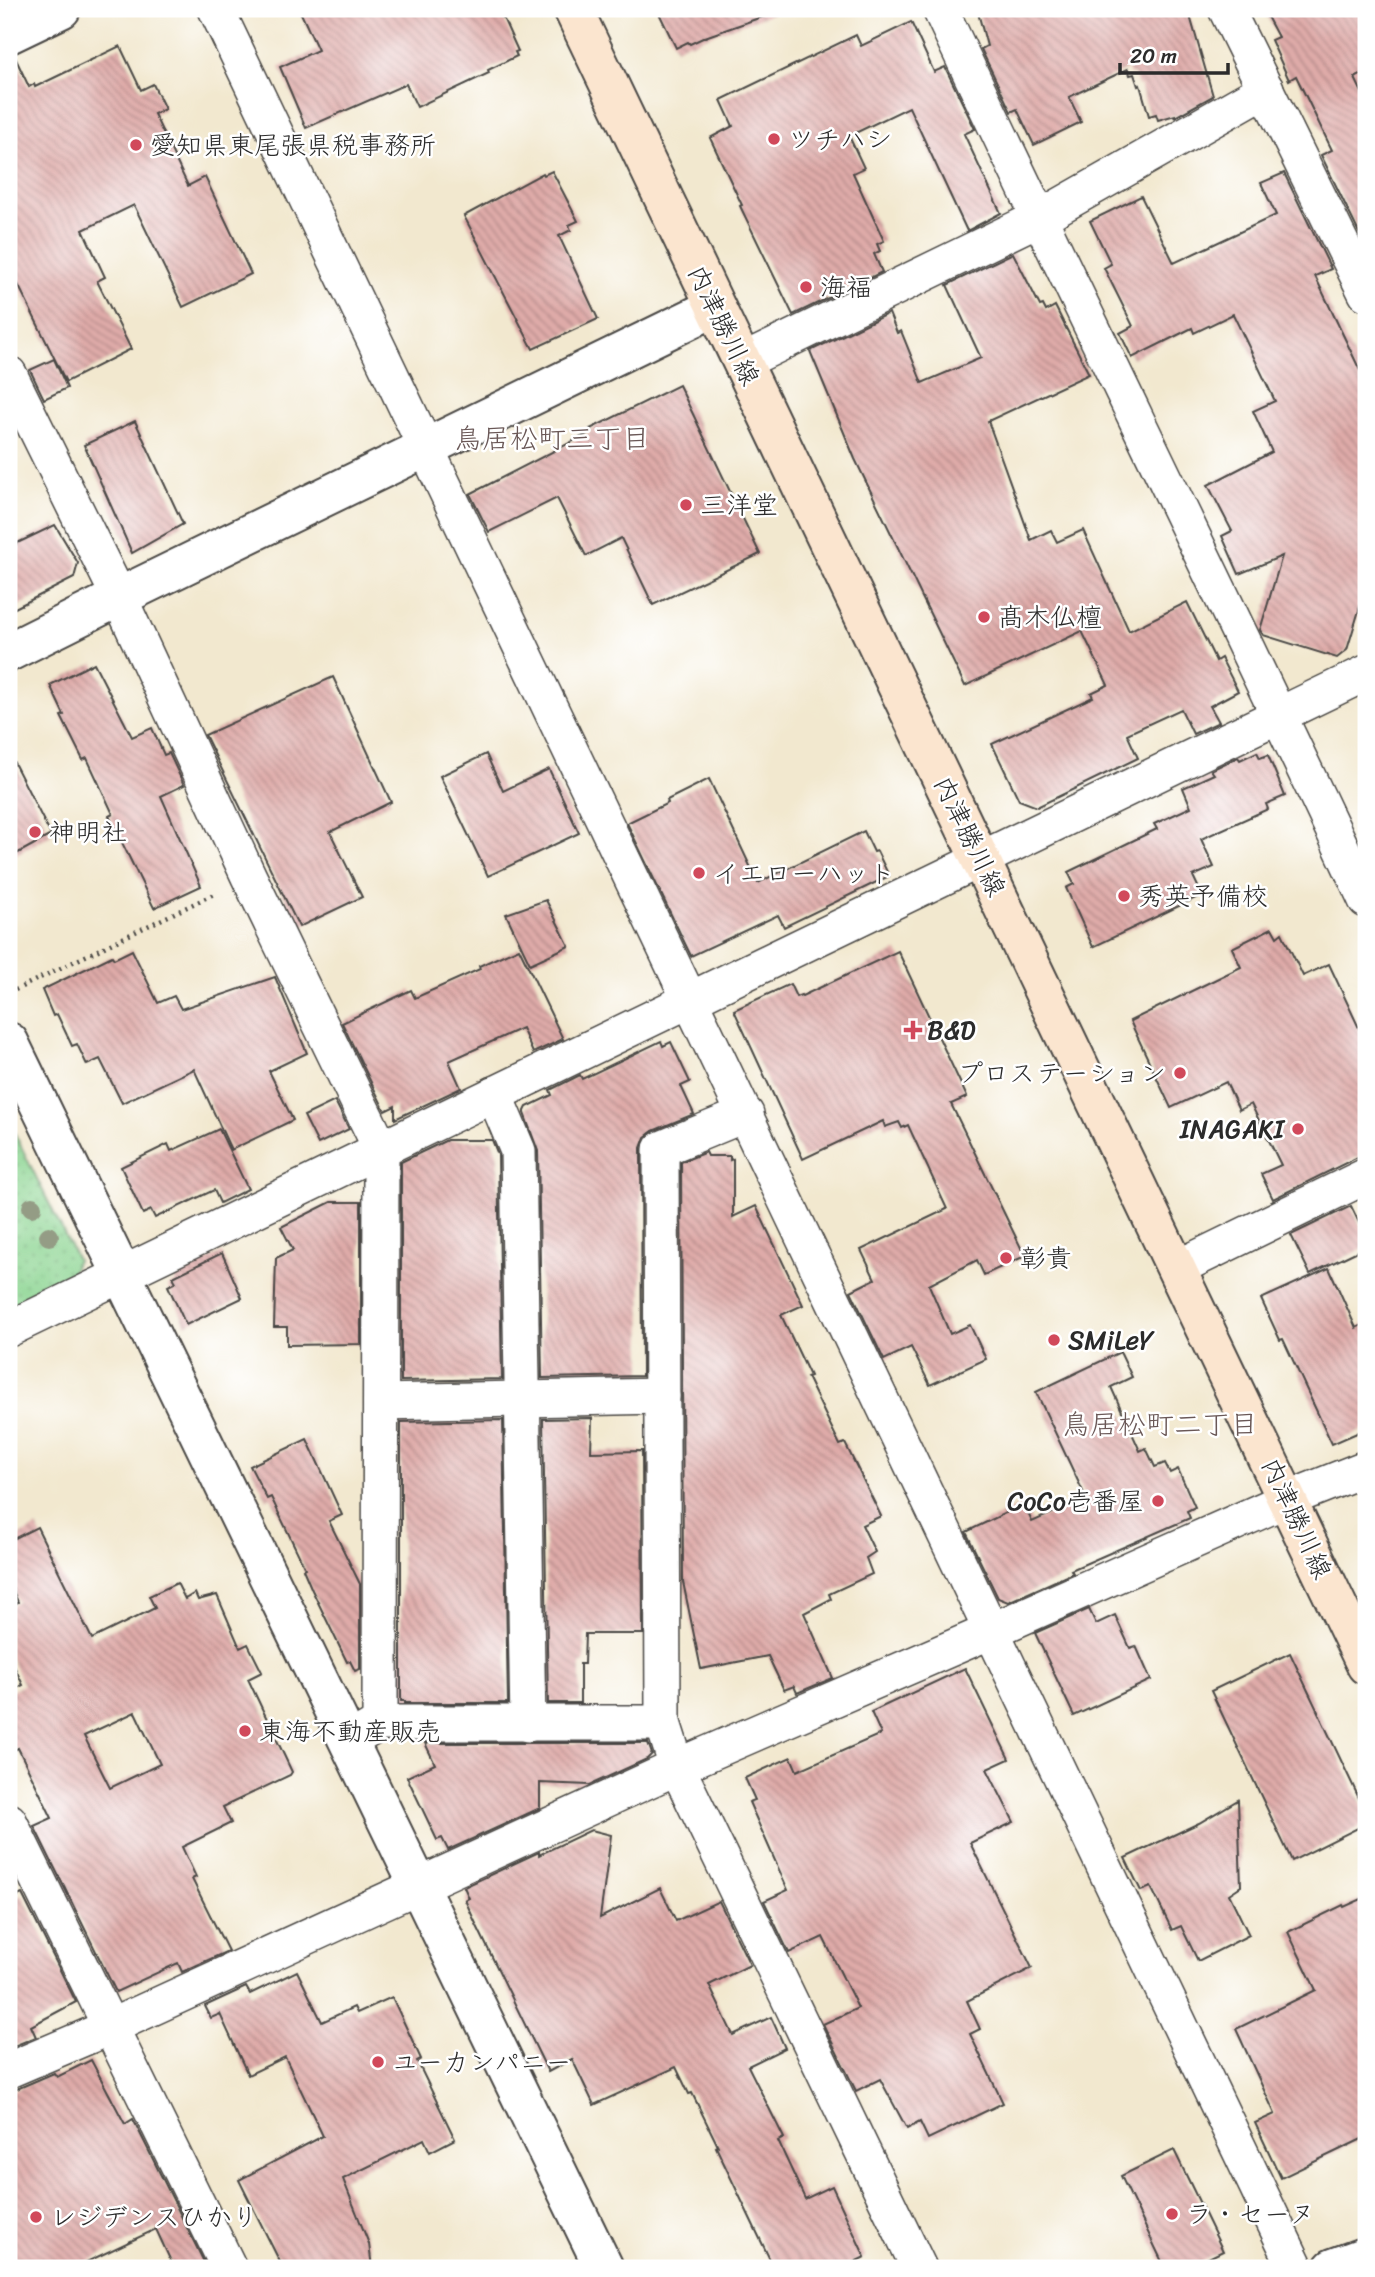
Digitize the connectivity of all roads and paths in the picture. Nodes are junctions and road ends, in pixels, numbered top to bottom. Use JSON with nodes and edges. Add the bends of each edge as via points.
{"nodes":[{"id":1,"x":61,"y":9,"type":"edge"},
{"id":2,"x":216,"y":9,"type":"edge"},
{"id":3,"x":573,"y":9,"type":"edge"},
{"id":4,"x":940,"y":9,"type":"edge"},
{"id":5,"x":1226,"y":9,"type":"edge"},
{"id":6,"x":9,"y":34,"type":"edge"},
{"id":7,"x":1266,"y":89,"type":"junction"},
{"id":8,"x":1039,"y":218,"type":"junction"},
{"id":9,"x":1366,"y":293,"type":"edge"},
{"id":10,"x":715,"y":307,"type":"junction"},
{"id":11,"x":742,"y":362,"type":"junction"},
{"id":12,"x":9,"y":374,"type":"edge"},
{"id":13,"x":425,"y":448,"type":"junction"},
{"id":14,"x":118,"y":597,"type":"junction"},
{"id":15,"x":9,"y":652,"type":"edge"},
{"id":16,"x":1366,"y":673,"type":"edge"},
{"id":17,"x":1280,"y":716,"type":"junction"},
{"id":18,"x":981,"y":858,"type":"junction"},
{"id":19,"x":249,"y":877,"type":"junction"},
{"id":20,"x":1366,"y":900,"type":"edge"},
{"id":21,"x":9,"y":993,"type":"edge"},
{"id":22,"x":689,"y":1000,"type":"junction"},
{"id":23,"x":9,"y":1042,"type":"edge"},
{"id":24,"x":495,"y":1094,"type":"junction"},
{"id":25,"x":746,"y":1114,"type":"junction"},
{"id":26,"x":381,"y":1149,"type":"junction"},
{"id":27,"x":1366,"y":1176,"type":"edge"},
{"id":28,"x":1177,"y":1268,"type":"junction"},
{"id":29,"x":120,"y":1275,"type":"junction"},
{"id":30,"x":9,"y":1329,"type":"edge"},
{"id":31,"x":662,"y":1396,"type":"junction"},
{"id":32,"x":523,"y":1399,"type":"junction"},
{"id":33,"x":380,"y":1402,"type":"junction"},
{"id":34,"x":1366,"y":1468,"type":"edge"},
{"id":35,"x":1288,"y":1499,"type":"junction"},
{"id":36,"x":991,"y":1632,"type":"junction"},
{"id":37,"x":1366,"y":1664,"type":"edge"},
{"id":38,"x":663,"y":1723,"type":"junction"},
{"id":39,"x":528,"y":1724,"type":"junction"},
{"id":40,"x":364,"y":1732,"type":"junction"},
{"id":41,"x":677,"y":1767,"type":"junction"},
{"id":42,"x":9,"y":1821,"type":"edge"},
{"id":43,"x":418,"y":1887,"type":"junction"},
{"id":44,"x":110,"y":2027,"type":"junction"},
{"id":45,"x":9,"y":2070,"type":"edge"},
{"id":46,"x":1366,"y":2256,"type":"edge"},
{"id":47,"x":229,"y":2268,"type":"edge"},
{"id":48,"x":604,"y":2268,"type":"edge"},
{"id":49,"x":919,"y":2268,"type":"edge"},
{"id":50,"x":1296,"y":2268,"type":"edge"},
{"id":51,"x":1333,"y":2268,"type":"edge"}],
"edges":[{"from":1,"to":6,"type":"street"},
{"from":2,"to":13,"type":"street"},
{"from":3,"to":10,"type":"main road","name":"内津勝川線"},
{"from":4,"to":8,"type":"street"},
{"from":5,"to":7,"type":"street"},
{"from":7,"to":8,"type":"street"},
{"from":7,"to":9,"type":"street"},
{"from":8,"to":11,"type":"street"},
{"from":8,"to":17,"type":"street"},
{"from":10,"to":11,"type":"main road","name":"内津勝川線"},
{"from":10,"to":13,"type":"street"},
{"from":11,"to":18,"type":"main road","name":"内津勝川線"},
{"from":12,"to":14,"type":"street"},
{"from":13,"to":14,"type":"street"},
{"from":13,"to":22,"type":"street"},
{"from":14,"to":15,"type":"street"},
{"from":14,"to":19,"type":"street"},
{"from":16,"to":17,"type":"street"},
{"from":17,"to":18,"type":"street"},
{"from":17,"to":20,"type":"street"},
{"from":18,"to":22,"type":"street"},
{"from":18,"to":28,"type":"main road","name":"内津勝川線"},
{"from":19,"to":21,"type":"path"},
{"from":19,"to":26,"type":"street"},
{"from":22,"to":24,"type":"street"},
{"from":22,"to":25,"type":"street"},
{"from":23,"to":29,"type":"street"},
{"from":24,"to":26,"type":"street"},
{"from":24,"to":32,"type":"street","via":[[518,1151]]},
{"from":25,"to":31,"type":"street","via":[[661,1149]]},
{"from":25,"to":36,"type":"street"},
{"from":26,"to":29,"type":"street"},
{"from":26,"to":33,"type":"street"},
{"from":27,"to":28,"type":"street"},
{"from":28,"to":35,"type":"main road","name":"内津勝川線"},
{"from":29,"to":30,"type":"street"},
{"from":29,"to":40,"type":"street"},
{"from":31,"to":32,"type":"street"},
{"from":31,"to":38,"type":"street"},
{"from":32,"to":33,"type":"street"},
{"from":32,"to":39,"type":"street"},
{"from":33,"to":40,"type":"street"},
{"from":34,"to":35,"type":"street"},
{"from":35,"to":36,"type":"street"},
{"from":35,"to":37,"type":"main road","name":"内津勝川線"},
{"from":36,"to":41,"type":"street"},
{"from":36,"to":50,"type":"street"},
{"from":38,"to":39,"type":"street"},
{"from":38,"to":41,"type":"street"},
{"from":39,"to":40,"type":"street"},
{"from":40,"to":43,"type":"street"},
{"from":41,"to":43,"type":"street"},
{"from":41,"to":49,"type":"street"},
{"from":42,"to":44,"type":"street"},
{"from":43,"to":44,"type":"street"},
{"from":43,"to":48,"type":"street"},
{"from":44,"to":45,"type":"street"},
{"from":44,"to":47,"type":"street"},
{"from":46,"to":51,"type":"street"}]}
